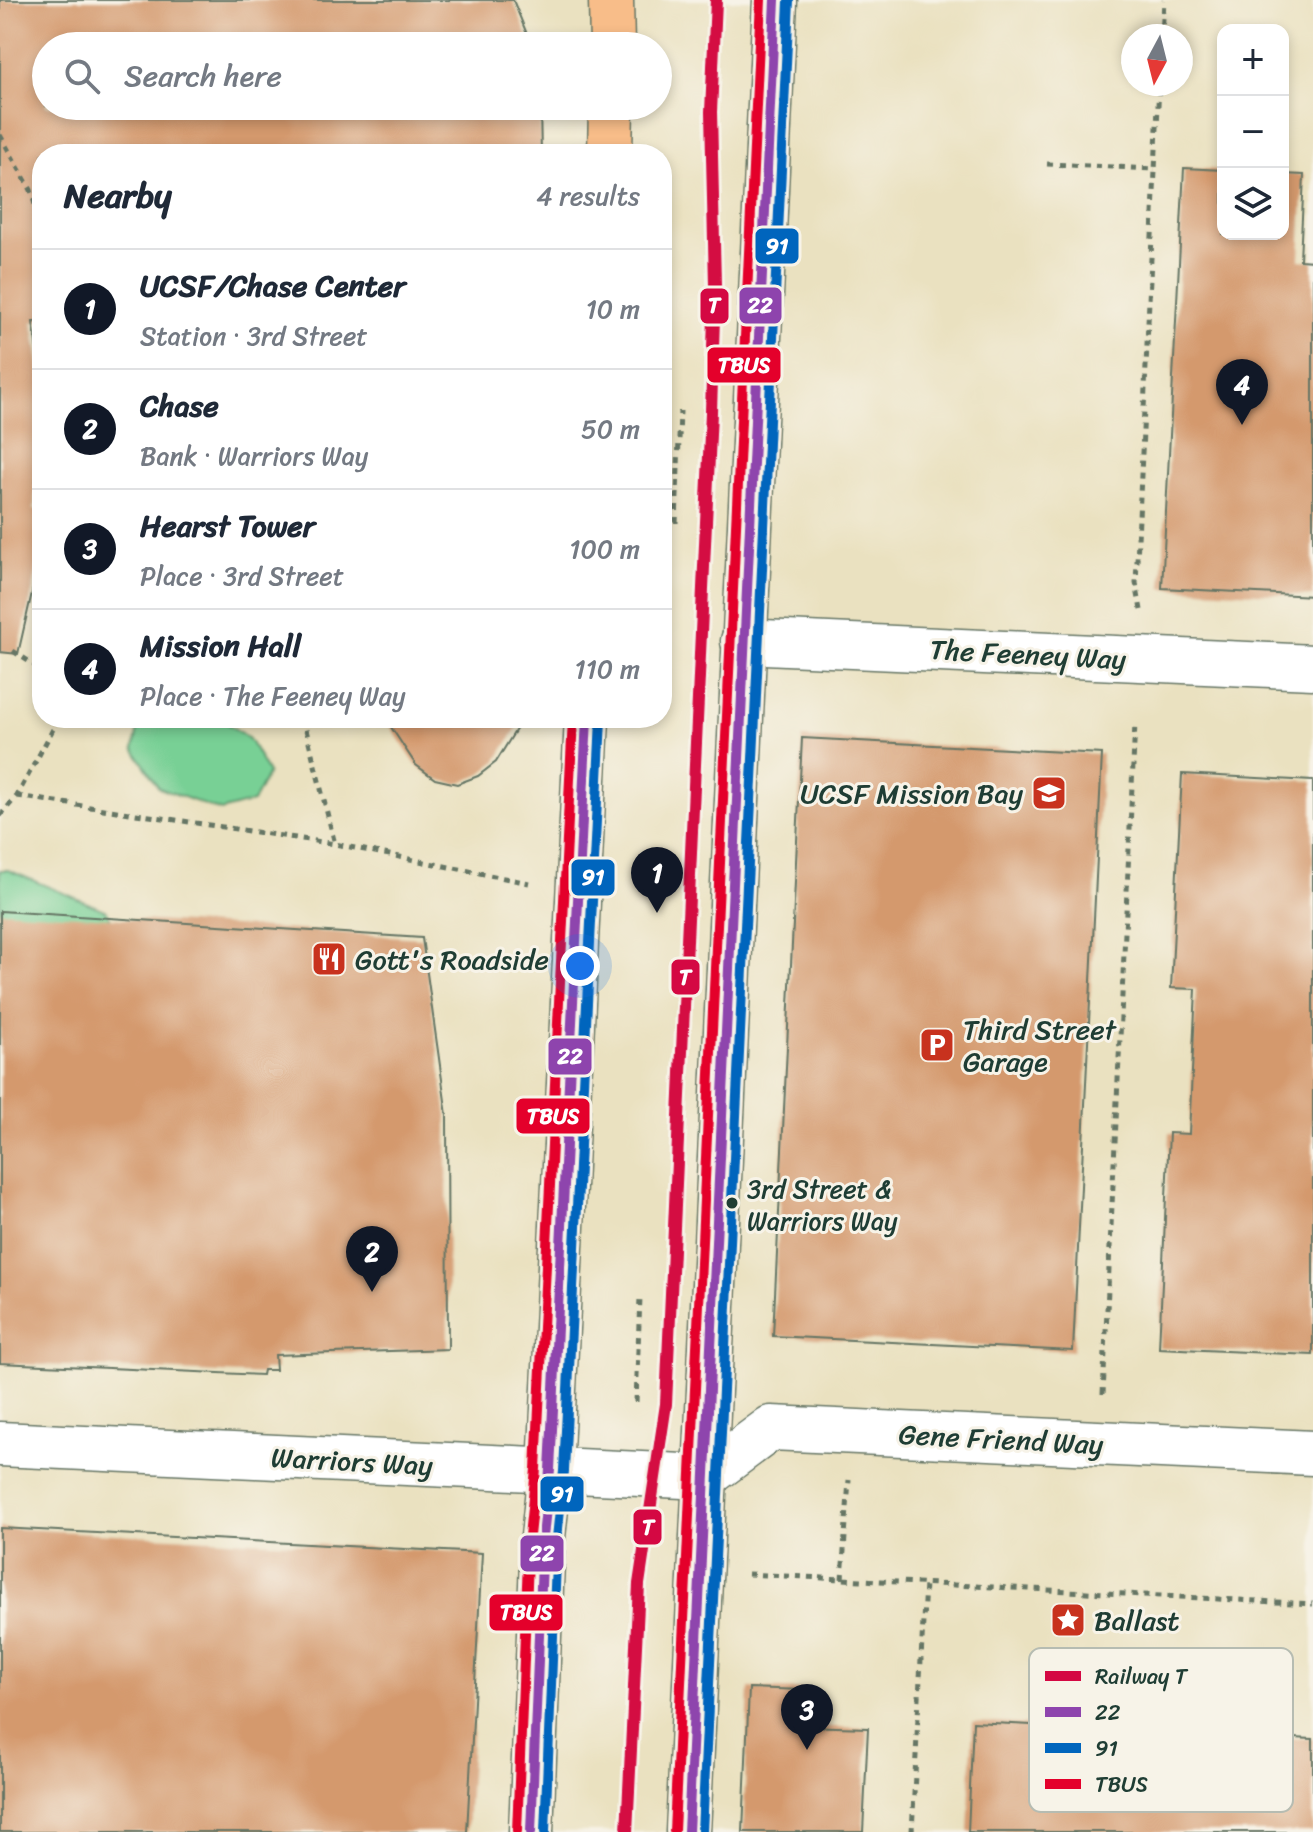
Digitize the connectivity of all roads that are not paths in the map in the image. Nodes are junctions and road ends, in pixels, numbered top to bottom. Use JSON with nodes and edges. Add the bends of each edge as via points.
{"nodes":[{"id":1,"x":611,"y":0,"type":"edge"},
{"id":2,"x":775,"y":0,"type":"edge"},
{"id":3,"x":612,"y":32,"type":"edge"},
{"id":4,"x":611,"y":120,"type":"edge"},
{"id":5,"x":610,"y":144,"type":"edge"},
{"id":6,"x":743,"y":641,"type":"junction"},
{"id":7,"x":1313,"y":667,"type":"edge"},
{"id":8,"x":587,"y":728,"type":"edge"},
{"id":9,"x":0,"y":1444,"type":"edge"},
{"id":10,"x":1313,"y":1453,"type":"edge"},
{"id":11,"x":550,"y":1470,"type":"junction"},
{"id":12,"x":705,"y":1477,"type":"junction"},
{"id":13,"x":531,"y":1832,"type":"edge"},
{"id":14,"x":688,"y":1832,"type":"edge"}],
"edges":[{"from":1,"to":3,"type":"main road"},
{"from":2,"to":6,"type":"main road"},
{"from":4,"to":5,"type":"main road"},
{"from":6,"to":7,"type":"street","name":"The Feeney Way"},
{"from":6,"to":12,"type":"main road"},
{"from":8,"to":11,"type":"main road"},
{"from":9,"to":11,"type":"street","name":"Warriors Way"},
{"from":10,"to":12,"type":"street","name":"Gene Friend Way","via":[[771,1428]]},
{"from":11,"to":12,"type":"street","name":"Warriors Way"},
{"from":11,"to":13,"type":"main road"},
{"from":12,"to":14,"type":"main road"}]}
